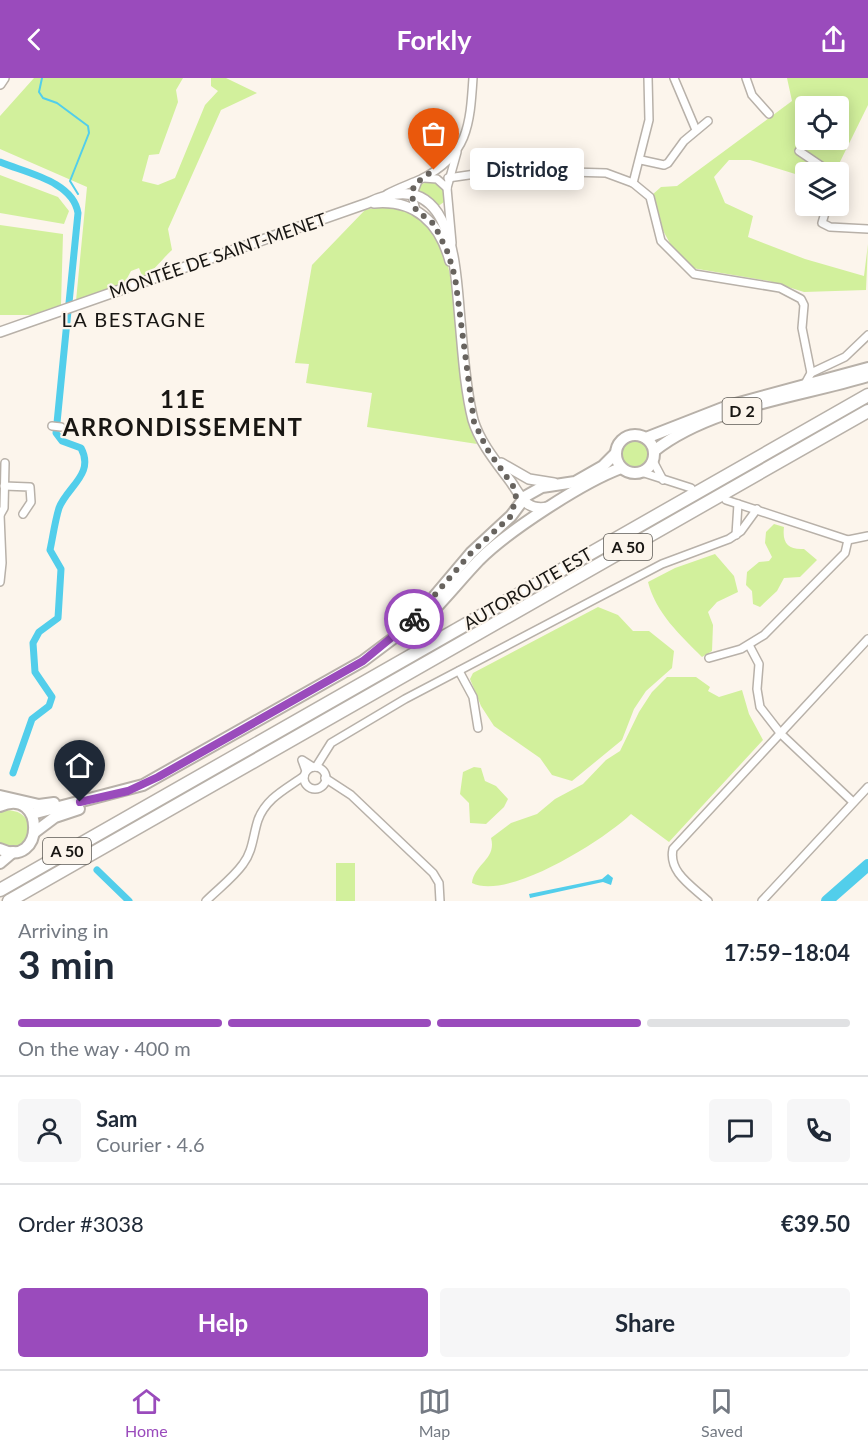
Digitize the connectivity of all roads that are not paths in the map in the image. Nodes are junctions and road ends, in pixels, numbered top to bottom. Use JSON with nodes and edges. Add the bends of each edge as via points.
{"nodes":[{"id":1,"x":4,"y":78,"type":"edge"},
{"id":2,"x":473,"y":78,"type":"edge"},
{"id":3,"x":648,"y":78,"type":"edge"},
{"id":4,"x":674,"y":78,"type":"edge"},
{"id":5,"x":746,"y":78,"type":"edge"},
{"id":6,"x":0,"y":84,"type":"edge"},
{"id":7,"x":769,"y":114,"type":"dead end"},
{"id":8,"x":708,"y":121,"type":"dead end"},
{"id":9,"x":696,"y":130,"type":"junction"},
{"id":10,"x":458,"y":150,"type":"junction"},
{"id":11,"x":799,"y":151,"type":"dead end"},
{"id":12,"x":641,"y":160,"type":"junction"},
{"id":13,"x":815,"y":162,"type":"edge"},
{"id":14,"x":421,"y":178,"type":"junction"},
{"id":15,"x":448,"y":178,"type":"junction"},
{"id":16,"x":633,"y":183,"type":"junction"},
{"id":17,"x":447,"y":188,"type":"junction"},
{"id":18,"x":386,"y":195,"type":"junction"},
{"id":19,"x":412,"y":196,"type":"junction"},
{"id":20,"x":448,"y":201,"type":"junction"},
{"id":21,"x":368,"y":203,"type":"junction"},
{"id":22,"x":420,"y":212,"type":"junction"},
{"id":23,"x":438,"y":213,"type":"junction"},
{"id":24,"x":824,"y":216,"type":"edge"},
{"id":25,"x":868,"y":229,"type":"edge"},
{"id":26,"x":452,"y":243,"type":"junction"},
{"id":27,"x":455,"y":277,"type":"junction"},
{"id":28,"x":0,"y":332,"type":"edge"},
{"id":29,"x":868,"y":335,"type":"edge"},
{"id":30,"x":845,"y":357,"type":"junction"},
{"id":31,"x":868,"y":368,"type":"edge"},
{"id":32,"x":812,"y":373,"type":"junction"},
{"id":33,"x":848,"y":373,"type":"junction"},
{"id":34,"x":868,"y":376,"type":"edge"},
{"id":35,"x":805,"y":384,"type":"junction"},
{"id":36,"x":836,"y":385,"type":"junction"},
{"id":37,"x":868,"y":395,"type":"edge"},
{"id":38,"x":868,"y":411,"type":"edge"},
{"id":39,"x":646,"y":438,"type":"junction"},
{"id":40,"x":615,"y":454,"type":"junction"},
{"id":41,"x":654,"y":456,"type":"junction"},
{"id":42,"x":493,"y":457,"type":"junction"},
{"id":43,"x":5,"y":463,"type":"dead end"},
{"id":44,"x":621,"y":468,"type":"junction"},
{"id":45,"x":641,"y":472,"type":"junction"},
{"id":46,"x":663,"y":480,"type":"junction"},
{"id":47,"x":568,"y":484,"type":"junction"},
{"id":48,"x":4,"y":486,"type":"junction"},
{"id":49,"x":513,"y":486,"type":"junction"},
{"id":50,"x":692,"y":488,"type":"dead end"},
{"id":51,"x":726,"y":500,"type":"dead end"},
{"id":52,"x":522,"y":501,"type":"junction"},
{"id":53,"x":559,"y":503,"type":"junction"},
{"id":54,"x":738,"y":504,"type":"junction"},
{"id":55,"x":758,"y":509,"type":"junction"},
{"id":56,"x":23,"y":514,"type":"dead end"},
{"id":57,"x":0,"y":515,"type":"edge"},
{"id":58,"x":511,"y":516,"type":"junction"},
{"id":59,"x":736,"y":535,"type":"junction"},
{"id":60,"x":868,"y":536,"type":"edge"},
{"id":61,"x":848,"y":540,"type":"junction"},
{"id":62,"x":1,"y":573,"type":"edge"},
{"id":63,"x":0,"y":582,"type":"edge"},
{"id":64,"x":868,"y":639,"type":"edge"},
{"id":65,"x":749,"y":645,"type":"junction"},
{"id":66,"x":709,"y":658,"type":"dead end"},
{"id":67,"x":459,"y":671,"type":"junction"},
{"id":68,"x":478,"y":728,"type":"dead end"},
{"id":69,"x":781,"y":734,"type":"junction"},
{"id":70,"x":317,"y":768,"type":"junction"},
{"id":71,"x":305,"y":776,"type":"junction"},
{"id":72,"x":324,"y":782,"type":"junction"},
{"id":73,"x":868,"y":787,"type":"edge"},
{"id":74,"x":0,"y":796,"type":"edge"},
{"id":75,"x":96,"y":799,"type":"junction"},
{"id":76,"x":856,"y":800,"type":"junction"},
{"id":77,"x":0,"y":806,"type":"edge"},
{"id":78,"x":32,"y":814,"type":"junction"},
{"id":79,"x":35,"y":832,"type":"junction"},
{"id":80,"x":0,"y":849,"type":"edge"},
{"id":81,"x":13,"y":852,"type":"junction"},
{"id":82,"x":0,"y":863,"type":"edge"},
{"id":83,"x":0,"y":890,"type":"edge"},
{"id":84,"x":9,"y":901,"type":"edge"},
{"id":85,"x":206,"y":901,"type":"edge"},
{"id":86,"x":438,"y":901,"type":"edge"},
{"id":87,"x":708,"y":901,"type":"edge"},
{"id":88,"x":762,"y":901,"type":"edge"}],
"edges":[{"from":1,"to":6,"type":"main road"},
{"from":2,"to":10,"type":"street","via":[[467,135]]},
{"from":3,"to":12,"type":"street","via":[[650,120]]},
{"from":4,"to":9,"type":"street"},
{"from":5,"to":7,"type":"street","via":[[752,95]]},
{"from":8,"to":9,"type":"street"},
{"from":9,"to":12,"type":"street","via":[[668,163]]},
{"from":10,"to":14,"type":"street"},
{"from":10,"to":15,"type":"street"},
{"from":11,"to":13,"type":"street"},
{"from":12,"to":16,"type":"street"},
{"from":14,"to":17,"type":"street","via":[[437,179]]},
{"from":14,"to":18,"type":"street"},
{"from":14,"to":19,"type":"street"},
{"from":15,"to":16,"type":"street","via":[[503,170],[606,173]]},
{"from":15,"to":17,"type":"street"},
{"from":16,"to":32,"type":"street","via":[[650,197],[661,241],[694,274],[780,288],[801,299],[801,328]]},
{"from":17,"to":20,"type":"street"},
{"from":18,"to":19,"type":"main road","name":"MONTÉE DE SAINT-MENET"},
{"from":18,"to":21,"type":"main road","name":"MONTÉE DE SAINT-MENET"},
{"from":19,"to":22,"type":"street"},
{"from":19,"to":23,"type":"main road","via":[[427,202]]},
{"from":20,"to":23,"type":"street"},
{"from":20,"to":26,"type":"street"},
{"from":21,"to":22,"type":"main road","name":"MONTÉE DE SAINT-MENET","via":[[388,202]]},
{"from":21,"to":28,"type":"main road","name":"MONTÉE DE SAINT-MENET"},
{"from":22,"to":23,"type":"street","name":"MONTÉE DE SAINT-MENET"},
{"from":22,"to":27,"type":"main road","via":[[434,224],[443,240]]},
{"from":23,"to":26,"type":"main road"},
{"from":24,"to":25,"type":"street","via":[[822,223],[830,226]]},
{"from":26,"to":27,"type":"main road"},
{"from":27,"to":42,"type":"main road","via":[[471,411],[480,437]]},
{"from":29,"to":30,"type":"street"},
{"from":30,"to":32,"type":"street"},
{"from":30,"to":33,"type":"street"},
{"from":31,"to":33,"type":"main road","number":"D 2"},
{"from":32,"to":35,"type":"street"},
{"from":33,"to":35,"type":"main road","number":"D 2"},
{"from":33,"to":36,"type":"street","via":[[847,380]]},
{"from":34,"to":36,"type":"main road","number":"D 2"},
{"from":35,"to":39,"type":"main road","number":"D 2","via":[[700,415]]},
{"from":36,"to":41,"type":"main road","number":"D 2","via":[[711,420],[669,439]]},
{"from":37,"to":83,"type":"highway","name":"AUTOROUTE EST","number":"A 50"},
{"from":38,"to":84,"type":"highway","name":"AUTOROUTE EST","number":"A 50"},
{"from":39,"to":40,"type":"main road","via":[[627,436]]},
{"from":39,"to":41,"type":"main road"},
{"from":40,"to":44,"type":"main road"},
{"from":40,"to":47,"type":"main road","via":[[603,466]]},
{"from":41,"to":45,"type":"main road"},
{"from":41,"to":46,"type":"street"},
{"from":42,"to":47,"type":"main road","via":[[529,479]]},
{"from":42,"to":49,"type":"main road"},
{"from":43,"to":48,"type":"street"},
{"from":44,"to":45,"type":"main road"},
{"from":44,"to":53,"type":"main road"},
{"from":45,"to":46,"type":"street"},
{"from":46,"to":50,"type":"street"},
{"from":47,"to":52,"type":"main road","via":[[542,487]]},
{"from":48,"to":56,"type":"street","via":[[30,487],[31,502]]},
{"from":48,"to":57,"type":"street","via":[[4,508]]},
{"from":49,"to":52,"type":"main road"},
{"from":49,"to":58,"type":"main road","via":[[515,505]]},
{"from":51,"to":54,"type":"street"},
{"from":52,"to":53,"type":"main road","via":[[538,509]]},
{"from":52,"to":58,"type":"main road"},
{"from":53,"to":79,"type":"main road","via":[[510,533],[480,559],[422,622],[381,656],[149,788],[67,812]]},
{"from":54,"to":55,"type":"street"},
{"from":54,"to":59,"type":"street"},
{"from":55,"to":59,"type":"street"},
{"from":55,"to":61,"type":"street"},
{"from":57,"to":62,"type":"street"},
{"from":58,"to":75,"type":"main road","via":[[471,553],[409,624],[363,661],[143,785]]},
{"from":59,"to":67,"type":"street","via":[[662,564]]},
{"from":60,"to":61,"type":"street"},
{"from":61,"to":65,"type":"street","via":[[845,553],[764,635]]},
{"from":62,"to":63,"type":"street"},
{"from":64,"to":69,"type":"street"},
{"from":65,"to":66,"type":"street"},
{"from":65,"to":69,"type":"street","via":[[759,664],[760,707]]},
{"from":67,"to":68,"type":"street","via":[[473,697]]},
{"from":67,"to":70,"type":"street","via":[[331,743]]},
{"from":69,"to":76,"type":"street"},
{"from":69,"to":87,"type":"street","via":[[673,849],[674,869]]},
{"from":70,"to":71,"type":"street"},
{"from":70,"to":71,"type":"street","via":[[300,758]]},
{"from":70,"to":72,"type":"street"},
{"from":71,"to":72,"type":"street","via":[[312,788]]},
{"from":71,"to":85,"type":"street","via":[[268,803],[242,865]]},
{"from":72,"to":86,"type":"street","via":[[351,795],[428,869],[439,883]]},
{"from":73,"to":76,"type":"street"},
{"from":74,"to":75,"type":"main road","via":[[47,805]]},
{"from":75,"to":78,"type":"main road"},
{"from":76,"to":88,"type":"street"},
{"from":77,"to":78,"type":"main road","via":[[18,804]]},
{"from":78,"to":79,"type":"main road"},
{"from":79,"to":81,"type":"main road","via":[[28,846]]},
{"from":80,"to":81,"type":"main road"},
{"from":81,"to":82,"type":"main road"}]}
